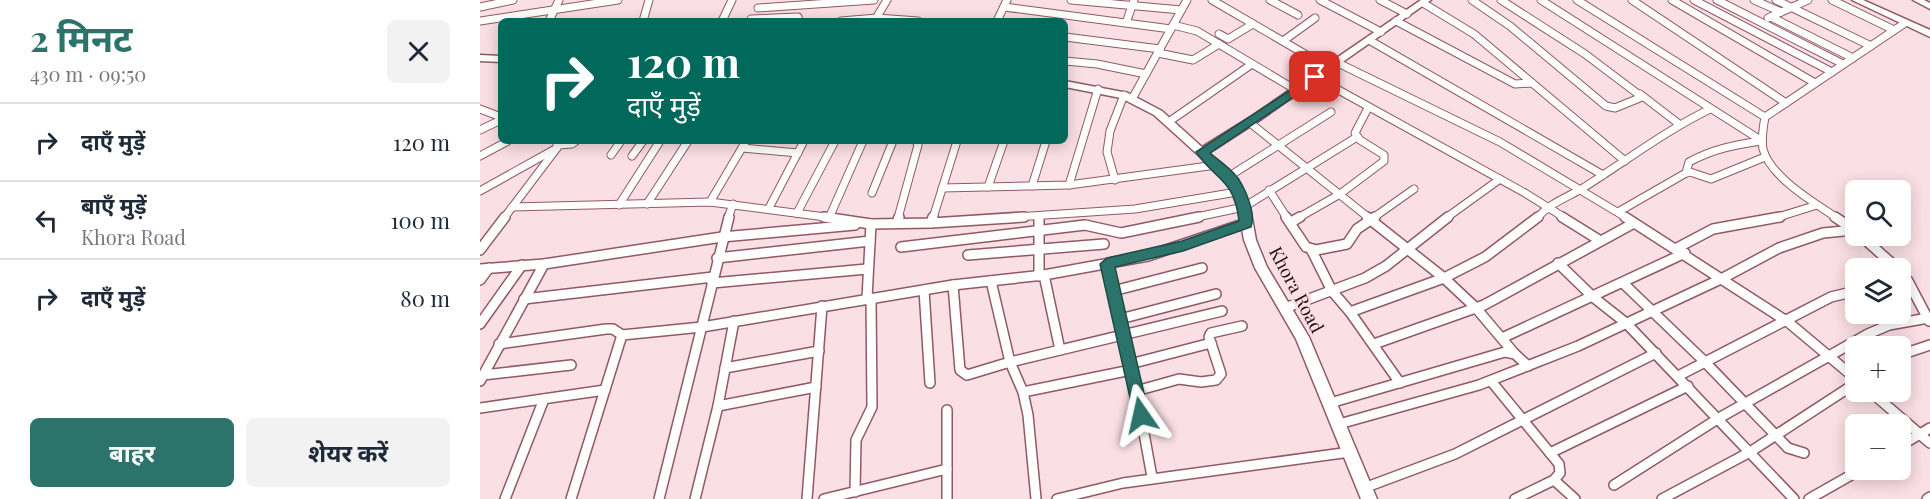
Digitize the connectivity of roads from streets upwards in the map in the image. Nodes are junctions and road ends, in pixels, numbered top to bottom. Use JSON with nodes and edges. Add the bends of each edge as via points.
{"nodes":[{"id":1,"x":513,"y":0,"type":"edge"},
{"id":2,"x":559,"y":0,"type":"edge"},
{"id":3,"x":618,"y":0,"type":"edge"},
{"id":4,"x":649,"y":0,"type":"edge"},
{"id":5,"x":732,"y":0,"type":"edge"},
{"id":6,"x":762,"y":0,"type":"edge"},
{"id":7,"x":874,"y":0,"type":"edge"},
{"id":8,"x":887,"y":0,"type":"edge"},
{"id":9,"x":1071,"y":0,"type":"edge"},
{"id":10,"x":1161,"y":0,"type":"edge"},
{"id":11,"x":1186,"y":0,"type":"edge"},
{"id":12,"x":1212,"y":0,"type":"edge"},
{"id":13,"x":1270,"y":0,"type":"edge"},
{"id":14,"x":1320,"y":0,"type":"edge"},
{"id":15,"x":1380,"y":0,"type":"edge"},
{"id":16,"x":1472,"y":0,"type":"edge"},
{"id":17,"x":1516,"y":0,"type":"edge"},
{"id":18,"x":1541,"y":0,"type":"edge"},
{"id":19,"x":1578,"y":0,"type":"edge"},
{"id":20,"x":1632,"y":0,"type":"edge"},
{"id":21,"x":1672,"y":0,"type":"edge"},
{"id":22,"x":1694,"y":0,"type":"edge"},
{"id":23,"x":1717,"y":0,"type":"edge"},
{"id":24,"x":1754,"y":0,"type":"edge"},
{"id":25,"x":1776,"y":0,"type":"edge"},
{"id":26,"x":1832,"y":0,"type":"edge"},
{"id":27,"x":1856,"y":0,"type":"edge"},
{"id":28,"x":1868,"y":0,"type":"edge"},
{"id":29,"x":1917,"y":0,"type":"edge"},
{"id":30,"x":1804,"y":1,"type":"edge"},
{"id":31,"x":1425,"y":2,"type":"edge"},
{"id":32,"x":1503,"y":2,"type":"edge"},
{"id":33,"x":1005,"y":3,"type":"edge"},
{"id":34,"x":1133,"y":3,"type":"edge"},
{"id":35,"x":1930,"y":6,"type":"edge"},
{"id":36,"x":480,"y":7,"type":"edge"},
{"id":37,"x":1791,"y":7,"type":"junction"},
{"id":38,"x":758,"y":8,"type":"junction"},
{"id":39,"x":1158,"y":8,"type":"junction"},
{"id":40,"x":556,"y":9,"type":"junction"},
{"id":41,"x":1181,"y":10,"type":"junction"},
{"id":42,"x":1781,"y":12,"type":"junction"},
{"id":43,"x":1407,"y":14,"type":"junction"},
{"id":44,"x":1298,"y":15,"type":"dead end"},
{"id":45,"x":1771,"y":17,"type":"junction"},
{"id":46,"x":498,"y":18,"type":"edge"},
{"id":47,"x":499,"y":18,"type":"edge"},
{"id":48,"x":551,"y":18,"type":"edge"},
{"id":49,"x":645,"y":18,"type":"edge"},
{"id":50,"x":723,"y":18,"type":"edge"},
{"id":51,"x":752,"y":18,"type":"edge"},
{"id":52,"x":782,"y":18,"type":"edge"},
{"id":53,"x":798,"y":18,"type":"edge"},
{"id":54,"x":877,"y":18,"type":"edge"},
{"id":55,"x":998,"y":18,"type":"edge"},
{"id":56,"x":1315,"y":18,"type":"dead end"},
{"id":57,"x":480,"y":21,"type":"edge"},
{"id":58,"x":1396,"y":21,"type":"junction"},
{"id":59,"x":1761,"y":22,"type":"junction"},
{"id":60,"x":1126,"y":23,"type":"junction"},
{"id":61,"x":1905,"y":23,"type":"junction"},
{"id":62,"x":1253,"y":24,"type":"junction"},
{"id":63,"x":1172,"y":27,"type":"junction"},
{"id":64,"x":1749,"y":28,"type":"junction"},
{"id":65,"x":1930,"y":28,"type":"edge"},
{"id":66,"x":1894,"y":30,"type":"junction"},
{"id":67,"x":1381,"y":32,"type":"junction"},
{"id":68,"x":1219,"y":34,"type":"dead end"},
{"id":69,"x":1930,"y":34,"type":"edge"},
{"id":70,"x":1068,"y":37,"type":"edge"},
{"id":71,"x":1369,"y":40,"type":"junction"},
{"id":72,"x":1283,"y":41,"type":"junction"},
{"id":73,"x":1220,"y":44,"type":"junction"},
{"id":74,"x":1870,"y":46,"type":"junction"},
{"id":75,"x":1159,"y":51,"type":"junction"},
{"id":76,"x":1854,"y":57,"type":"junction"},
{"id":77,"x":480,"y":58,"type":"edge"},
{"id":78,"x":498,"y":59,"type":"edge"},
{"id":79,"x":1068,"y":61,"type":"edge"},
{"id":80,"x":1252,"y":64,"type":"junction"},
{"id":81,"x":1843,"y":64,"type":"junction"},
{"id":82,"x":1332,"y":65,"type":"junction"},
{"id":83,"x":1832,"y":72,"type":"junction"},
{"id":84,"x":1146,"y":75,"type":"junction"},
{"id":85,"x":1315,"y":77,"type":"junction"},
{"id":86,"x":1532,"y":83,"type":"junction"},
{"id":87,"x":1815,"y":83,"type":"junction"},
{"id":88,"x":1068,"y":84,"type":"edge"},
{"id":89,"x":1098,"y":89,"type":"junction"},
{"id":90,"x":1296,"y":90,"type":"junction"},
{"id":91,"x":1640,"y":94,"type":"junction"},
{"id":92,"x":1128,"y":97,"type":"junction"},
{"id":93,"x":1786,"y":103,"type":"junction"},
{"id":94,"x":1368,"y":108,"type":"junction"},
{"id":95,"x":1710,"y":108,"type":"junction"},
{"id":96,"x":480,"y":109,"type":"edge"},
{"id":97,"x":1331,"y":112,"type":"dead end"},
{"id":98,"x":498,"y":117,"type":"edge"},
{"id":99,"x":1765,"y":117,"type":"junction"},
{"id":100,"x":498,"y":120,"type":"edge"},
{"id":101,"x":1170,"y":121,"type":"junction"},
{"id":102,"x":1249,"y":122,"type":"junction"},
{"id":103,"x":1679,"y":124,"type":"junction"},
{"id":104,"x":480,"y":130,"type":"edge"},
{"id":105,"x":1357,"y":137,"type":"junction"},
{"id":106,"x":1762,"y":141,"type":"junction"},
{"id":107,"x":502,"y":144,"type":"edge"},
{"id":108,"x":572,"y":144,"type":"edge"},
{"id":109,"x":619,"y":144,"type":"edge"},
{"id":110,"x":641,"y":144,"type":"edge"},
{"id":111,"x":658,"y":144,"type":"edge"},
{"id":112,"x":686,"y":144,"type":"edge"},
{"id":113,"x":802,"y":144,"type":"edge"},
{"id":114,"x":832,"y":144,"type":"edge"},
{"id":115,"x":862,"y":144,"type":"edge"},
{"id":116,"x":892,"y":144,"type":"edge"},
{"id":117,"x":918,"y":144,"type":"edge"},
{"id":118,"x":956,"y":144,"type":"edge"},
{"id":119,"x":1003,"y":144,"type":"edge"},
{"id":120,"x":1045,"y":144,"type":"edge"},
{"id":121,"x":557,"y":145,"type":"edge"},
{"id":122,"x":744,"y":145,"type":"edge"},
{"id":123,"x":1279,"y":146,"type":"junction"},
{"id":124,"x":1202,"y":152,"type":"junction"},
{"id":125,"x":798,"y":153,"type":"junction"},
{"id":126,"x":611,"y":155,"type":"dead end"},
{"id":127,"x":480,"y":156,"type":"edge"},
{"id":128,"x":632,"y":156,"type":"dead end"},
{"id":129,"x":1765,"y":157,"type":"junction"},
{"id":130,"x":1625,"y":161,"type":"junction"},
{"id":131,"x":1216,"y":165,"type":"junction"},
{"id":132,"x":1307,"y":168,"type":"junction"},
{"id":133,"x":1686,"y":173,"type":"junction"},
{"id":134,"x":1604,"y":175,"type":"junction"},
{"id":135,"x":1228,"y":177,"type":"junction"},
{"id":136,"x":1500,"y":179,"type":"junction"},
{"id":137,"x":1115,"y":180,"type":"junction"},
{"id":138,"x":1069,"y":185,"type":"junction"},
{"id":139,"x":1032,"y":186,"type":"junction"},
{"id":140,"x":988,"y":187,"type":"junction"},
{"id":141,"x":942,"y":188,"type":"junction"},
{"id":142,"x":1414,"y":189,"type":"dead end"},
{"id":143,"x":1581,"y":189,"type":"junction"},
{"id":144,"x":480,"y":190,"type":"edge"},
{"id":145,"x":1269,"y":190,"type":"junction"},
{"id":146,"x":1237,"y":192,"type":"junction"},
{"id":147,"x":872,"y":193,"type":"dead end"},
{"id":148,"x":1340,"y":194,"type":"junction"},
{"id":149,"x":710,"y":202,"type":"junction"},
{"id":150,"x":646,"y":204,"type":"junction"},
{"id":151,"x":733,"y":204,"type":"junction"},
{"id":152,"x":619,"y":205,"type":"junction"},
{"id":153,"x":1548,"y":206,"type":"junction"},
{"id":154,"x":1817,"y":206,"type":"junction"},
{"id":155,"x":512,"y":207,"type":"junction"},
{"id":156,"x":1244,"y":207,"type":"junction"},
{"id":157,"x":769,"y":208,"type":"junction"},
{"id":158,"x":1618,"y":212,"type":"junction"},
{"id":159,"x":797,"y":213,"type":"junction"},
{"id":160,"x":1039,"y":217,"type":"junction"},
{"id":161,"x":829,"y":218,"type":"junction"},
{"id":162,"x":1372,"y":219,"type":"junction"},
{"id":163,"x":1291,"y":222,"type":"junction"},
{"id":164,"x":897,"y":223,"type":"junction"},
{"id":165,"x":931,"y":223,"type":"junction"},
{"id":166,"x":1246,"y":223,"type":"junction"},
{"id":167,"x":1634,"y":223,"type":"junction"},
{"id":168,"x":871,"y":224,"type":"junction"},
{"id":169,"x":1845,"y":224,"type":"edge"},
{"id":170,"x":1039,"y":229,"type":"junction"},
{"id":171,"x":1845,"y":232,"type":"edge"},
{"id":172,"x":722,"y":237,"type":"junction"},
{"id":173,"x":1599,"y":240,"type":"junction"},
{"id":174,"x":870,"y":241,"type":"junction"},
{"id":175,"x":1104,"y":244,"type":"dead end"},
{"id":176,"x":901,"y":246,"type":"dead end"},
{"id":177,"x":1874,"y":246,"type":"edge"},
{"id":178,"x":1408,"y":248,"type":"junction"},
{"id":179,"x":1039,"y":249,"type":"junction"},
{"id":180,"x":1311,"y":249,"type":"junction"},
{"id":181,"x":480,"y":250,"type":"edge"},
{"id":182,"x":1681,"y":251,"type":"junction"},
{"id":183,"x":968,"y":255,"type":"dead end"},
{"id":184,"x":717,"y":258,"type":"junction"},
{"id":185,"x":1889,"y":258,"type":"edge"},
{"id":186,"x":1558,"y":263,"type":"junction"},
{"id":187,"x":544,"y":264,"type":"junction"},
{"id":188,"x":1107,"y":264,"type":"junction"},
{"id":189,"x":522,"y":265,"type":"junction"},
{"id":190,"x":485,"y":268,"type":"edge"},
{"id":191,"x":1202,"y":268,"type":"dead end"},
{"id":192,"x":867,"y":269,"type":"junction"},
{"id":193,"x":1042,"y":275,"type":"junction"},
{"id":194,"x":1444,"y":278,"type":"junction"},
{"id":195,"x":1723,"y":278,"type":"junction"},
{"id":196,"x":480,"y":280,"type":"edge"},
{"id":197,"x":712,"y":280,"type":"junction"},
{"id":198,"x":991,"y":281,"type":"junction"},
{"id":199,"x":1623,"y":284,"type":"junction"},
{"id":200,"x":953,"y":285,"type":"junction"},
{"id":201,"x":924,"y":290,"type":"junction"},
{"id":202,"x":1113,"y":291,"type":"junction"},
{"id":203,"x":1332,"y":291,"type":"junction"},
{"id":204,"x":1911,"y":293,"type":"edge"},
{"id":205,"x":1216,"y":294,"type":"dead end"},
{"id":206,"x":1845,"y":294,"type":"edge"},
{"id":207,"x":1593,"y":297,"type":"junction"},
{"id":208,"x":869,"y":298,"type":"junction"},
{"id":209,"x":525,"y":299,"type":"junction"},
{"id":210,"x":822,"y":306,"type":"junction"},
{"id":211,"x":1285,"y":308,"type":"junction"},
{"id":212,"x":1476,"y":309,"type":"junction"},
{"id":213,"x":1222,"y":311,"type":"dead end"},
{"id":214,"x":1651,"y":311,"type":"junction"},
{"id":215,"x":1350,"y":312,"type":"junction"},
{"id":216,"x":1120,"y":319,"type":"junction"},
{"id":217,"x":734,"y":321,"type":"junction"},
{"id":218,"x":1929,"y":321,"type":"edge"},
{"id":219,"x":1788,"y":322,"type":"junction"},
{"id":220,"x":1626,"y":323,"type":"junction"},
{"id":221,"x":480,"y":324,"type":"edge"},
{"id":222,"x":1242,"y":326,"type":"dead end"},
{"id":223,"x":702,"y":327,"type":"junction"},
{"id":224,"x":622,"y":335,"type":"junction"},
{"id":225,"x":1123,"y":335,"type":"junction"},
{"id":226,"x":1502,"y":338,"type":"junction"},
{"id":227,"x":1211,"y":343,"type":"junction"},
{"id":228,"x":500,"y":344,"type":"junction"},
{"id":229,"x":1374,"y":344,"type":"junction"},
{"id":230,"x":1930,"y":345,"type":"edge"},
{"id":231,"x":1060,"y":350,"type":"junction"},
{"id":232,"x":819,"y":351,"type":"junction"},
{"id":233,"x":1911,"y":351,"type":"edge"},
{"id":234,"x":1514,"y":353,"type":"junction"},
{"id":235,"x":1656,"y":353,"type":"junction"},
{"id":236,"x":1829,"y":356,"type":"junction"},
{"id":237,"x":1010,"y":362,"type":"junction"},
{"id":238,"x":1705,"y":362,"type":"junction"},
{"id":239,"x":571,"y":364,"type":"dead end"},
{"id":240,"x":1528,"y":366,"type":"junction"},
{"id":241,"x":1131,"y":367,"type":"junction"},
{"id":242,"x":725,"y":368,"type":"junction"},
{"id":243,"x":1845,"y":371,"type":"edge"},
{"id":244,"x":1678,"y":376,"type":"junction"},
{"id":245,"x":482,"y":378,"type":"edge"},
{"id":246,"x":1491,"y":381,"type":"junction"},
{"id":247,"x":930,"y":383,"type":"dead end"},
{"id":248,"x":1401,"y":383,"type":"junction"},
{"id":249,"x":1688,"y":386,"type":"junction"},
{"id":250,"x":816,"y":387,"type":"junction"},
{"id":251,"x":1845,"y":388,"type":"edge"},
{"id":252,"x":605,"y":390,"type":"junction"},
{"id":253,"x":1136,"y":391,"type":"junction"},
{"id":254,"x":1023,"y":392,"type":"junction"},
{"id":255,"x":544,"y":399,"type":"junction"},
{"id":256,"x":1882,"y":402,"type":"edge"},
{"id":257,"x":1330,"y":403,"type":"junction"},
{"id":258,"x":1744,"y":404,"type":"junction"},
{"id":259,"x":718,"y":406,"type":"junction"},
{"id":260,"x":480,"y":408,"type":"edge"},
{"id":261,"x":947,"y":410,"type":"dead end"},
{"id":262,"x":1719,"y":418,"type":"junction"},
{"id":263,"x":1522,"y":419,"type":"junction"},
{"id":264,"x":1339,"y":424,"type":"junction"},
{"id":265,"x":1930,"y":428,"type":"edge"},
{"id":266,"x":1920,"y":434,"type":"junction"},
{"id":267,"x":1776,"y":435,"type":"junction"},
{"id":268,"x":1911,"y":439,"type":"edge"},
{"id":269,"x":1930,"y":443,"type":"edge"},
{"id":270,"x":1350,"y":452,"type":"junction"},
{"id":271,"x":1750,"y":452,"type":"junction"},
{"id":272,"x":1551,"y":453,"type":"junction"},
{"id":273,"x":1804,"y":453,"type":"dead end"},
{"id":274,"x":947,"y":470,"type":"junction"},
{"id":275,"x":1152,"y":477,"type":"junction"},
{"id":276,"x":1845,"y":479,"type":"edge"},
{"id":277,"x":1554,"y":480,"type":"junction"},
{"id":278,"x":1614,"y":485,"type":"dead end"},
{"id":279,"x":855,"y":492,"type":"junction"},
{"id":280,"x":1367,"y":494,"type":"edge"},
{"id":281,"x":505,"y":499,"type":"edge"},
{"id":282,"x":571,"y":499,"type":"edge"},
{"id":283,"x":659,"y":499,"type":"edge"},
{"id":284,"x":694,"y":499,"type":"edge"},
{"id":285,"x":807,"y":499,"type":"edge"},
{"id":286,"x":824,"y":499,"type":"edge"},
{"id":287,"x":946,"y":499,"type":"edge"},
{"id":288,"x":1036,"y":499,"type":"edge"},
{"id":289,"x":1056,"y":499,"type":"edge"},
{"id":290,"x":1515,"y":499,"type":"edge"},
{"id":291,"x":1575,"y":499,"type":"edge"},
{"id":292,"x":1662,"y":499,"type":"edge"},
{"id":293,"x":1794,"y":499,"type":"edge"},
{"id":294,"x":1809,"y":499,"type":"edge"}],
"edges":[{"from":1,"to":36,"type":"street"},
{"from":2,"to":40,"type":"street"},
{"from":3,"to":40,"type":"street"},
{"from":4,"to":49,"type":"street"},
{"from":5,"to":50,"type":"street"},
{"from":6,"to":38,"type":"street"},
{"from":7,"to":38,"type":"street"},
{"from":8,"to":54,"type":"street"},
{"from":9,"to":34,"type":"street"},
{"from":10,"to":39,"type":"street"},
{"from":11,"to":41,"type":"street"},
{"from":12,"to":62,"type":"street"},
{"from":13,"to":44,"type":"street"},
{"from":14,"to":67,"type":"street"},
{"from":15,"to":43,"type":"street"},
{"from":16,"to":91,"type":"street","via":[[1510,26],[1606,106],[1612,109],[1639,100]]},
{"from":17,"to":32,"type":"street"},
{"from":18,"to":95,"type":"street"},
{"from":19,"to":99,"type":"street"},
{"from":20,"to":93,"type":"street"},
{"from":21,"to":87,"type":"street"},
{"from":22,"to":64,"type":"street"},
{"from":23,"to":59,"type":"street"},
{"from":24,"to":42,"type":"street"},
{"from":25,"to":37,"type":"street"},
{"from":26,"to":66,"type":"street"},
{"from":27,"to":61,"type":"street"},
{"from":28,"to":65,"type":"street"},
{"from":29,"to":35,"type":"street"},
{"from":30,"to":37,"type":"street"},
{"from":31,"to":43,"type":"street"},
{"from":31,"to":86,"type":"street","via":[[1473,34]]},
{"from":32,"to":91,"type":"street"},
{"from":33,"to":55,"type":"street"},
{"from":33,"to":60,"type":"street"},
{"from":34,"to":39,"type":"street"},
{"from":34,"to":60,"type":"street"},
{"from":37,"to":42,"type":"street"},
{"from":37,"to":74,"type":"street"},
{"from":38,"to":51,"type":"street"},
{"from":39,"to":41,"type":"street"},
{"from":40,"to":47,"type":"street"},
{"from":40,"to":48,"type":"street"},
{"from":41,"to":63,"type":"street"},
{"from":42,"to":45,"type":"street"},
{"from":43,"to":58,"type":"street"},
{"from":45,"to":59,"type":"street"},
{"from":45,"to":76,"type":"street"},
{"from":46,"to":57,"type":"street"},
{"from":52,"to":53,"type":"street"},
{"from":56,"to":72,"type":"street"},
{"from":58,"to":67,"type":"street"},
{"from":58,"to":86,"type":"street","via":[[1515,84]]},
{"from":59,"to":64,"type":"street"},
{"from":59,"to":81,"type":"street"},
{"from":60,"to":63,"type":"street"},
{"from":61,"to":66,"type":"street"},
{"from":61,"to":69,"type":"street"},
{"from":62,"to":68,"type":"street","via":[[1228,39]]},
{"from":62,"to":72,"type":"street"},
{"from":63,"to":73,"type":"street","via":[[1197,31]]},
{"from":63,"to":75,"type":"street"},
{"from":64,"to":83,"type":"street"},
{"from":66,"to":74,"type":"street"},
{"from":67,"to":71,"type":"street"},
{"from":70,"to":75,"type":"street"},
{"from":71,"to":82,"type":"street"},
{"from":71,"to":134,"type":"street"},
{"from":72,"to":82,"type":"street"},
{"from":73,"to":75,"type":"street","via":[[1193,60]]},
{"from":73,"to":80,"type":"street"},
{"from":74,"to":76,"type":"street"},
{"from":75,"to":84,"type":"street"},
{"from":76,"to":81,"type":"street"},
{"from":77,"to":78,"type":"street"},
{"from":79,"to":84,"type":"street"},
{"from":80,"to":90,"type":"street"},
{"from":80,"to":101,"type":"street"},
{"from":81,"to":83,"type":"street"},
{"from":82,"to":85,"type":"street"},
{"from":82,"to":143,"type":"street","via":[[1500,142]]},
{"from":83,"to":87,"type":"street"},
{"from":84,"to":92,"type":"street"},
{"from":85,"to":90,"type":"street"},
{"from":85,"to":94,"type":"street"},
{"from":86,"to":130,"type":"street"},
{"from":87,"to":93,"type":"street"},
{"from":88,"to":89,"type":"street","name":"Khora Road"},
{"from":89,"to":92,"type":"street","name":"Khora Road"},
{"from":89,"to":138,"type":"street"},
{"from":90,"to":102,"type":"street"},
{"from":91,"to":103,"type":"street"},
{"from":92,"to":101,"type":"street","name":"Khora Road"},
{"from":92,"to":137,"type":"street","via":[[1110,131],[1107,152]]},
{"from":93,"to":99,"type":"street"},
{"from":94,"to":105,"type":"street","via":[[1355,129]]},
{"from":94,"to":136,"type":"street"},
{"from":95,"to":103,"type":"street"},
{"from":95,"to":106,"type":"street"},
{"from":96,"to":98,"type":"street"},
{"from":97,"to":123,"type":"street"},
{"from":99,"to":106,"type":"street"},
{"from":100,"to":104,"type":"street"},
{"from":101,"to":124,"type":"street","name":"Khora Road"},
{"from":102,"to":123,"type":"street"},
{"from":102,"to":124,"type":"street"},
{"from":103,"to":130,"type":"street"},
{"from":105,"to":132,"type":"street"},
{"from":105,"to":148,"type":"street","via":[[1385,158]]},
{"from":106,"to":129,"type":"street"},
{"from":106,"to":133,"type":"street","via":[[1709,151],[1689,162]]},
{"from":107,"to":127,"type":"street"},
{"from":108,"to":121,"type":"street"},
{"from":109,"to":126,"type":"street"},
{"from":110,"to":128,"type":"street"},
{"from":111,"to":152,"type":"street"},
{"from":112,"to":150,"type":"street"},
{"from":113,"to":125,"type":"street"},
{"from":114,"to":159,"type":"street"},
{"from":115,"to":161,"type":"street"},
{"from":116,"to":147,"type":"street"},
{"from":117,"to":164,"type":"street"},
{"from":118,"to":141,"type":"street"},
{"from":119,"to":140,"type":"street"},
{"from":120,"to":139,"type":"street"},
{"from":121,"to":144,"type":"street"},
{"from":121,"to":155,"type":"street"},
{"from":122,"to":125,"type":"street"},
{"from":122,"to":149,"type":"street"},
{"from":123,"to":132,"type":"street"},
{"from":123,"to":135,"type":"street"},
{"from":124,"to":131,"type":"street","name":"Khora Road"},
{"from":125,"to":157,"type":"street"},
{"from":129,"to":133,"type":"street","via":[[1711,179]]},
{"from":129,"to":154,"type":"street"},
{"from":130,"to":134,"type":"street"},
{"from":131,"to":135,"type":"street","name":"Khora Road"},
{"from":131,"to":137,"type":"street"},
{"from":132,"to":145,"type":"street"},
{"from":132,"to":148,"type":"street"},
{"from":133,"to":158,"type":"street"},
{"from":134,"to":143,"type":"street"},
{"from":135,"to":146,"type":"street","name":"Khora Road"},
{"from":136,"to":153,"type":"street"},
{"from":136,"to":178,"type":"street"},
{"from":137,"to":138,"type":"street"},
{"from":138,"to":139,"type":"street"},
{"from":139,"to":140,"type":"street"},
{"from":140,"to":141,"type":"street"},
{"from":141,"to":165,"type":"street"},
{"from":142,"to":162,"type":"street"},
{"from":143,"to":153,"type":"street"},
{"from":143,"to":158,"type":"street"},
{"from":145,"to":156,"type":"street"},
{"from":145,"to":163,"type":"street"},
{"from":146,"to":156,"type":"street","name":"Khora Road"},
{"from":146,"to":160,"type":"street","via":[[1135,209]]},
{"from":148,"to":162,"type":"street"},
{"from":148,"to":163,"type":"street"},
{"from":149,"to":150,"type":"street"},
{"from":149,"to":151,"type":"street"},
{"from":150,"to":152,"type":"street"},
{"from":151,"to":157,"type":"street"},
{"from":151,"to":172,"type":"street"},
{"from":152,"to":155,"type":"street"},
{"from":153,"to":173,"type":"street"},
{"from":153,"to":194,"type":"street","via":[[1485,257]]},
{"from":154,"to":169,"type":"street"},
{"from":154,"to":182,"type":"street","via":[[1769,220],[1713,229]]},
{"from":155,"to":181,"type":"street"},
{"from":156,"to":166,"type":"street","name":"Khora Road"},
{"from":156,"to":170,"type":"street","via":[[1121,233],[1105,232],[1093,225]]},
{"from":157,"to":159,"type":"street"},
{"from":158,"to":167,"type":"street"},
{"from":159,"to":161,"type":"street"},
{"from":160,"to":165,"type":"street"},
{"from":160,"to":170,"type":"street"},
{"from":161,"to":168,"type":"street"},
{"from":162,"to":178,"type":"street"},
{"from":162,"to":180,"type":"street","via":[[1353,232],[1347,244]]},
{"from":163,"to":180,"type":"street"},
{"from":164,"to":165,"type":"street"},
{"from":164,"to":168,"type":"street"},
{"from":166,"to":188,"type":"street","via":[[1183,246]]},
{"from":166,"to":211,"type":"street","name":"Khora Road","via":[[1262,268]]},
{"from":167,"to":173,"type":"street"},
{"from":167,"to":182,"type":"street"},
{"from":168,"to":172,"type":"street"},
{"from":168,"to":174,"type":"street"},
{"from":170,"to":176,"type":"street"},
{"from":170,"to":179,"type":"street"},
{"from":171,"to":195,"type":"street","via":[[1802,239]]},
{"from":172,"to":184,"type":"street"},
{"from":172,"to":187,"type":"street"},
{"from":173,"to":186,"type":"street"},
{"from":174,"to":184,"type":"street"},
{"from":174,"to":192,"type":"street"},
{"from":175,"to":179,"type":"street"},
{"from":177,"to":185,"type":"street"},
{"from":178,"to":194,"type":"street"},
{"from":178,"to":203,"type":"street","via":[[1365,278]]},
{"from":179,"to":183,"type":"street"},
{"from":179,"to":193,"type":"street"},
{"from":180,"to":203,"type":"street"},
{"from":182,"to":195,"type":"street"},
{"from":182,"to":199,"type":"street"},
{"from":184,"to":197,"type":"street"},
{"from":186,"to":207,"type":"street"},
{"from":186,"to":212,"type":"street"},
{"from":187,"to":189,"type":"street"},
{"from":187,"to":209,"type":"street"},
{"from":188,"to":193,"type":"street"},
{"from":188,"to":202,"type":"street"},
{"from":189,"to":190,"type":"street"},
{"from":189,"to":221,"type":"street"},
{"from":190,"to":196,"type":"street"},
{"from":191,"to":202,"type":"street"},
{"from":192,"to":197,"type":"street"},
{"from":192,"to":208,"type":"street"},
{"from":193,"to":198,"type":"street"},
{"from":193,"to":231,"type":"street"},
{"from":194,"to":212,"type":"street"},
{"from":194,"to":215,"type":"street"},
{"from":195,"to":214,"type":"street"},
{"from":195,"to":219,"type":"street"},
{"from":197,"to":209,"type":"street"},
{"from":197,"to":223,"type":"street"},
{"from":198,"to":200,"type":"street"},
{"from":198,"to":237,"type":"street"},
{"from":199,"to":207,"type":"street"},
{"from":199,"to":214,"type":"street"},
{"from":200,"to":201,"type":"street"},
{"from":200,"to":237,"type":"street","via":[[960,370],[967,375]]},
{"from":201,"to":208,"type":"street"},
{"from":201,"to":247,"type":"street"},
{"from":202,"to":216,"type":"street"},
{"from":203,"to":211,"type":"street"},
{"from":203,"to":215,"type":"street"},
{"from":204,"to":218,"type":"street"},
{"from":205,"to":216,"type":"street"},
{"from":206,"to":219,"type":"street"},
{"from":207,"to":220,"type":"street"},
{"from":207,"to":226,"type":"street"},
{"from":208,"to":210,"type":"street"},
{"from":208,"to":279,"type":"street","via":[[872,406],[856,440]]},
{"from":209,"to":228,"type":"street"},
{"from":210,"to":217,"type":"street"},
{"from":210,"to":232,"type":"street"},
{"from":211,"to":257,"type":"street","name":"Khora Road"},
{"from":212,"to":226,"type":"street"},
{"from":212,"to":229,"type":"street"},
{"from":213,"to":225,"type":"street"},
{"from":214,"to":220,"type":"street"},
{"from":214,"to":238,"type":"street"},
{"from":215,"to":229,"type":"street"},
{"from":216,"to":225,"type":"street"},
{"from":217,"to":223,"type":"street"},
{"from":217,"to":242,"type":"street"},
{"from":218,"to":236,"type":"street","via":[[1889,325]]},
{"from":219,"to":236,"type":"street"},
{"from":219,"to":238,"type":"street"},
{"from":220,"to":235,"type":"street"},
{"from":220,"to":240,"type":"street"},
{"from":222,"to":227,"type":"street","via":[[1215,331],[1209,336]]},
{"from":223,"to":224,"type":"street"},
{"from":223,"to":283,"type":"street"},
{"from":224,"to":228,"type":"street","via":[[606,329]]},
{"from":224,"to":252,"type":"street"},
{"from":225,"to":231,"type":"street"},
{"from":225,"to":241,"type":"street"},
{"from":226,"to":234,"type":"street"},
{"from":227,"to":241,"type":"street"},
{"from":227,"to":253,"type":"street","via":[[1221,374],[1216,380],[1179,379]]},
{"from":228,"to":245,"type":"street"},
{"from":229,"to":248,"type":"street"},
{"from":230,"to":233,"type":"street"},
{"from":231,"to":237,"type":"street"},
{"from":232,"to":242,"type":"street"},
{"from":232,"to":250,"type":"street"},
{"from":234,"to":240,"type":"street"},
{"from":234,"to":248,"type":"street","via":[[1505,352]]},
{"from":235,"to":244,"type":"street"},
{"from":235,"to":263,"type":"street"},
{"from":236,"to":243,"type":"street"},
{"from":236,"to":258,"type":"street"},
{"from":237,"to":254,"type":"street"},
{"from":238,"to":244,"type":"street"},
{"from":238,"to":258,"type":"street"},
{"from":239,"to":245,"type":"street"},
{"from":240,"to":246,"type":"street"},
{"from":241,"to":253,"type":"street"},
{"from":241,"to":254,"type":"street"},
{"from":242,"to":259,"type":"street"},
{"from":244,"to":249,"type":"street"},
{"from":246,"to":263,"type":"street"},
{"from":246,"to":264,"type":"street"},
{"from":248,"to":257,"type":"street"},
{"from":249,"to":262,"type":"street"},
{"from":249,"to":272,"type":"street"},
{"from":250,"to":259,"type":"street"},
{"from":250,"to":285,"type":"street"},
{"from":251,"to":267,"type":"street"},
{"from":252,"to":255,"type":"street"},
{"from":252,"to":282,"type":"street"},
{"from":253,"to":275,"type":"street"},
{"from":254,"to":288,"type":"street"},
{"from":255,"to":260,"type":"street"},
{"from":255,"to":281,"type":"street"},
{"from":256,"to":266,"type":"street"},
{"from":257,"to":264,"type":"street","name":"Khora Road"},
{"from":258,"to":262,"type":"street"},
{"from":258,"to":267,"type":"street"},
{"from":259,"to":284,"type":"street"},
{"from":261,"to":274,"type":"street"},
{"from":262,"to":271,"type":"street"},
{"from":262,"to":278,"type":"street"},
{"from":263,"to":272,"type":"street"},
{"from":263,"to":280,"type":"street"},
{"from":264,"to":270,"type":"street","name":"Khora Road"},
{"from":265,"to":266,"type":"street"},
{"from":266,"to":268,"type":"street"},
{"from":266,"to":269,"type":"street"},
{"from":267,"to":271,"type":"street"},
{"from":267,"to":273,"type":"street","via":[[1788,448]]},
{"from":270,"to":275,"type":"street"},
{"from":270,"to":280,"type":"street","name":"Khora Road"},
{"from":271,"to":292,"type":"street"},
{"from":271,"to":293,"type":"street"},
{"from":272,"to":277,"type":"street","via":[[1560,473]]},
{"from":274,"to":279,"type":"street"},
{"from":274,"to":287,"type":"street"},
{"from":275,"to":289,"type":"street","via":[[1094,487]]},
{"from":276,"to":294,"type":"street"},
{"from":277,"to":290,"type":"street"},
{"from":277,"to":291,"type":"street"},
{"from":279,"to":286,"type":"street"}]}
